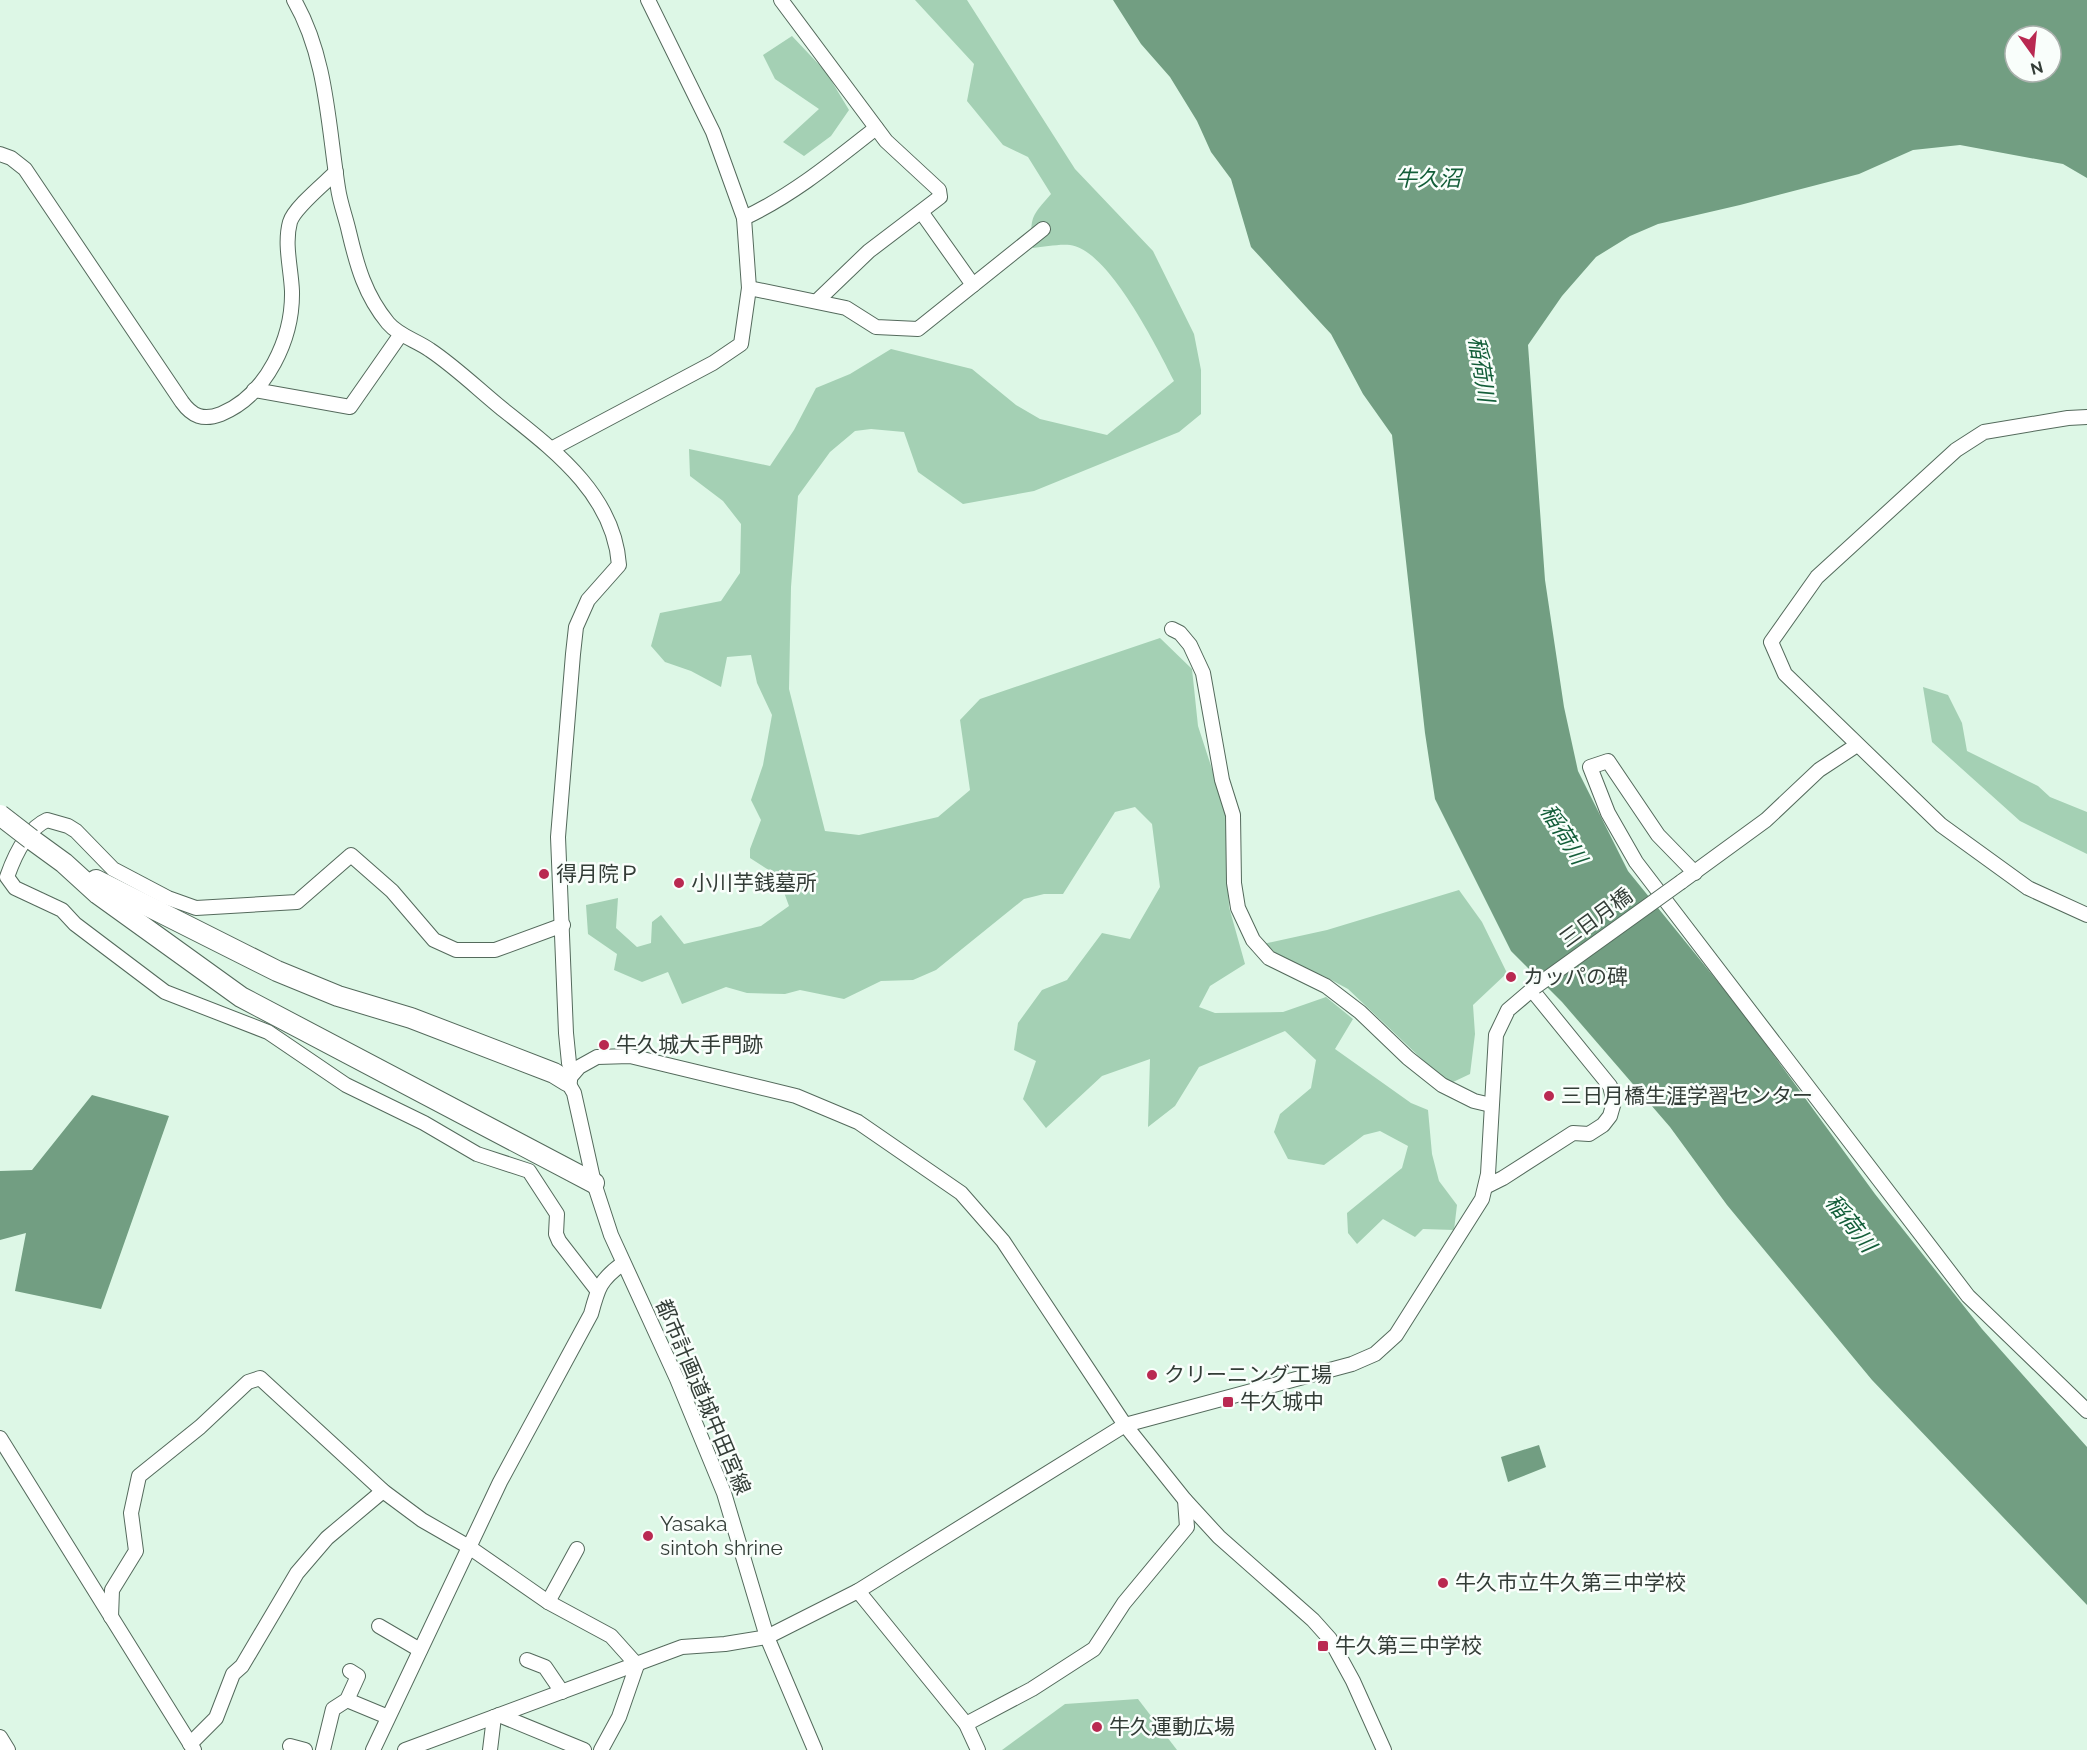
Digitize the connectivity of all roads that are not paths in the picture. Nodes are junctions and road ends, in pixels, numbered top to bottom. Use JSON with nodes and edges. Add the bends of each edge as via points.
{"nodes":[{"id":1,"x":294,"y":0,"type":"edge"},
{"id":2,"x":648,"y":0,"type":"edge"},
{"id":3,"x":781,"y":0,"type":"edge"},
{"id":4,"x":876,"y":128,"type":"junction"},
{"id":5,"x":0,"y":154,"type":"edge"},
{"id":6,"x":336,"y":172,"type":"junction"},
{"id":7,"x":922,"y":213,"type":"junction"},
{"id":8,"x":744,"y":218,"type":"junction"},
{"id":9,"x":1043,"y":229,"type":"dead end"},
{"id":10,"x":973,"y":285,"type":"junction"},
{"id":11,"x":749,"y":288,"type":"junction"},
{"id":12,"x":818,"y":300,"type":"junction"},
{"id":13,"x":401,"y":334,"type":"junction"},
{"id":14,"x":254,"y":390,"type":"junction"},
{"id":15,"x":2087,"y":417,"type":"edge"},
{"id":16,"x":553,"y":448,"type":"junction"},
{"id":17,"x":1172,"y":629,"type":"dead end"},
{"id":18,"x":1857,"y":745,"type":"junction"},
{"id":19,"x":0,"y":815,"type":"edge"},
{"id":20,"x":64,"y":863,"type":"junction"},
{"id":21,"x":1695,"y":873,"type":"junction"},
{"id":22,"x":2087,"y":915,"type":"edge"},
{"id":23,"x":563,"y":925,"type":"junction"},
{"id":24,"x":1534,"y":988,"type":"junction"},
{"id":25,"x":571,"y":1077,"type":"junction"},
{"id":26,"x":1491,"y":1105,"type":"junction"},
{"id":27,"x":594,"y":1183,"type":"junction"},
{"id":28,"x":1487,"y":1186,"type":"junction"},
{"id":29,"x":622,"y":1264,"type":"junction"},
{"id":30,"x":597,"y":1290,"type":"junction"},
{"id":31,"x":2087,"y":1411,"type":"edge"},
{"id":32,"x":1125,"y":1425,"type":"junction"},
{"id":33,"x":0,"y":1438,"type":"edge"},
{"id":34,"x":383,"y":1491,"type":"junction"},
{"id":35,"x":1185,"y":1500,"type":"junction"},
{"id":36,"x":469,"y":1547,"type":"junction"},
{"id":37,"x":577,"y":1549,"type":"dead end"},
{"id":38,"x":858,"y":1591,"type":"junction"},
{"id":39,"x":548,"y":1602,"type":"junction"},
{"id":40,"x":111,"y":1617,"type":"junction"},
{"id":41,"x":379,"y":1626,"type":"dead end"},
{"id":42,"x":767,"y":1637,"type":"junction"},
{"id":43,"x":420,"y":1650,"type":"junction"},
{"id":44,"x":527,"y":1660,"type":"dead end"},
{"id":45,"x":637,"y":1665,"type":"junction"},
{"id":46,"x":350,"y":1671,"type":"dead end"},
{"id":47,"x":562,"y":1692,"type":"junction"},
{"id":48,"x":347,"y":1700,"type":"junction"},
{"id":49,"x":496,"y":1716,"type":"junction"},
{"id":50,"x":388,"y":1717,"type":"junction"},
{"id":51,"x":966,"y":1724,"type":"junction"},
{"id":52,"x":0,"y":1737,"type":"edge"},
{"id":53,"x":290,"y":1746,"type":"dead end"},
{"id":54,"x":192,"y":1747,"type":"edge"},
{"id":55,"x":8,"y":1750,"type":"edge"},
{"id":56,"x":305,"y":1750,"type":"edge"},
{"id":57,"x":323,"y":1750,"type":"edge"},
{"id":58,"x":373,"y":1750,"type":"edge"},
{"id":59,"x":405,"y":1750,"type":"edge"},
{"id":60,"x":490,"y":1750,"type":"edge"},
{"id":61,"x":584,"y":1750,"type":"edge"},
{"id":62,"x":601,"y":1750,"type":"edge"},
{"id":63,"x":815,"y":1750,"type":"edge"},
{"id":64,"x":978,"y":1750,"type":"edge"},
{"id":65,"x":1384,"y":1750,"type":"edge"}],
"edges":[{"from":1,"to":6,"type":"street","via":[[306,21],[322,79]]},
{"from":2,"to":8,"type":"street","via":[[713,132]]},
{"from":3,"to":4,"type":"street"},
{"from":4,"to":7,"type":"street","via":[[939,190],[940,197]]},
{"from":4,"to":8,"type":"street","via":[[802,185]]},
{"from":5,"to":14,"type":"street","via":[[25,169],[190,413],[203,418],[219,415]]},
{"from":6,"to":13,"type":"street","via":[[357,269],[388,324]]},
{"from":6,"to":14,"type":"street","via":[[291,220],[288,242],[292,291],[287,332],[277,357]]},
{"from":7,"to":10,"type":"street"},
{"from":7,"to":12,"type":"street","via":[[869,251]]},
{"from":8,"to":11,"type":"street"},
{"from":9,"to":10,"type":"street"},
{"from":10,"to":12,"type":"street","via":[[918,329],[876,327],[846,309]]},
{"from":11,"to":12,"type":"street"},
{"from":11,"to":16,"type":"street","via":[[741,344],[713,363]]},
{"from":13,"to":14,"type":"street","via":[[350,407]]},
{"from":13,"to":16,"type":"street","via":[[429,349]]},
{"from":15,"to":18,"type":"street","via":[[1984,432],[1956,450],[1817,577],[1771,642],[1785,674]]},
{"from":16,"to":23,"type":"street","name":"都市計画道城中田宮線","via":[[606,517],[618,547],[619,565],[588,600],[576,627],[558,837]]},
{"from":17,"to":26,"type":"street","via":[[1190,645],[1203,673],[1220,769],[1233,815],[1238,908],[1253,940],[1269,958],[1326,986],[1360,1012],[1442,1085]]},
{"from":18,"to":21,"type":"street","name":"三日月橋","via":[[1819,770],[1766,820]]},
{"from":18,"to":22,"type":"street","via":[[1941,825],[2028,888]]},
{"from":19,"to":20,"type":"highway","bridge":true},
{"from":20,"to":25,"type":"highway","via":[[277,971]]},
{"from":20,"to":27,"type":"highway","via":[[98,894],[241,997]]},
{"from":21,"to":24,"type":"street","name":"三日月橋","bridge":true},
{"from":21,"to":31,"type":"street","via":[[1658,835],[1608,761],[1590,768],[1608,813],[1636,862],[1888,1195],[1968,1296]]},
{"from":23,"to":25,"type":"street","name":"都市計画道城中田宮線"},
{"from":23,"to":30,"type":"street","via":[[495,950],[456,950],[434,940],[392,891],[351,855],[297,902],[196,908],[113,869],[76,831],[47,819],[15,855],[7,877],[15,888],[62,910],[165,992],[268,1032],[346,1085],[477,1154],[529,1171],[557,1214],[559,1241]]},
{"from":24,"to":26,"type":"street","name":"三日月橋","via":[[1508,1010],[1496,1035]]},
{"from":24,"to":28,"type":"street","via":[[1610,1086],[1614,1102],[1603,1125],[1589,1134],[1573,1133]]},
{"from":25,"to":27,"type":"street","name":"都市計画道城中田宮線"},
{"from":25,"to":32,"type":"street","via":[[597,1057],[630,1056],[796,1096],[858,1122],[961,1193],[1004,1241]]},
{"from":26,"to":28,"type":"street","name":"三日月橋"},
{"from":27,"to":29,"type":"street","name":"都市計画道城中田宮線"},
{"from":28,"to":32,"type":"street","via":[[1403,1326],[1375,1354],[1352,1364]]},
{"from":29,"to":30,"type":"street","via":[[605,1277]]},
{"from":29,"to":42,"type":"street","name":"都市計画道城中田宮線","via":[[677,1379],[724,1493]]},
{"from":30,"to":36,"type":"street","via":[[591,1314]]},
{"from":32,"to":35,"type":"street"},
{"from":32,"to":38,"type":"street"},
{"from":33,"to":40,"type":"street"},
{"from":34,"to":36,"type":"street","via":[[422,1520]]},
{"from":34,"to":40,"type":"street","via":[[260,1378],[248,1382],[139,1476],[131,1513],[136,1551],[112,1590]]},
{"from":34,"to":54,"type":"street","via":[[327,1538],[297,1573],[242,1666],[233,1674],[216,1718]]},
{"from":35,"to":51,"type":"street","via":[[1187,1527],[1124,1603],[1094,1649],[1032,1689]]},
{"from":35,"to":65,"type":"street","via":[[1219,1537],[1330,1639]]},
{"from":36,"to":39,"type":"street"},
{"from":36,"to":43,"type":"street"},
{"from":37,"to":39,"type":"street"},
{"from":38,"to":42,"type":"street"},
{"from":38,"to":51,"type":"street"},
{"from":39,"to":45,"type":"street","via":[[611,1636]]},
{"from":40,"to":54,"type":"street"},
{"from":41,"to":43,"type":"street"},
{"from":42,"to":45,"type":"street","via":[[682,1647]]},
{"from":42,"to":63,"type":"street","name":"都市計画道城中田宮線"},
{"from":43,"to":50,"type":"street"},
{"from":44,"to":47,"type":"street","via":[[545,1667]]},
{"from":45,"to":47,"type":"street"},
{"from":45,"to":62,"type":"street","via":[[619,1717]]},
{"from":46,"to":48,"type":"street","via":[[358,1676]]},
{"from":47,"to":49,"type":"street"},
{"from":48,"to":50,"type":"street"},
{"from":48,"to":57,"type":"street","via":[[333,1709]]},
{"from":49,"to":59,"type":"street"},
{"from":49,"to":60,"type":"street"},
{"from":49,"to":61,"type":"street"},
{"from":50,"to":58,"type":"street"},
{"from":51,"to":64,"type":"street"},
{"from":52,"to":55,"type":"street"},
{"from":53,"to":56,"type":"street"}]}
